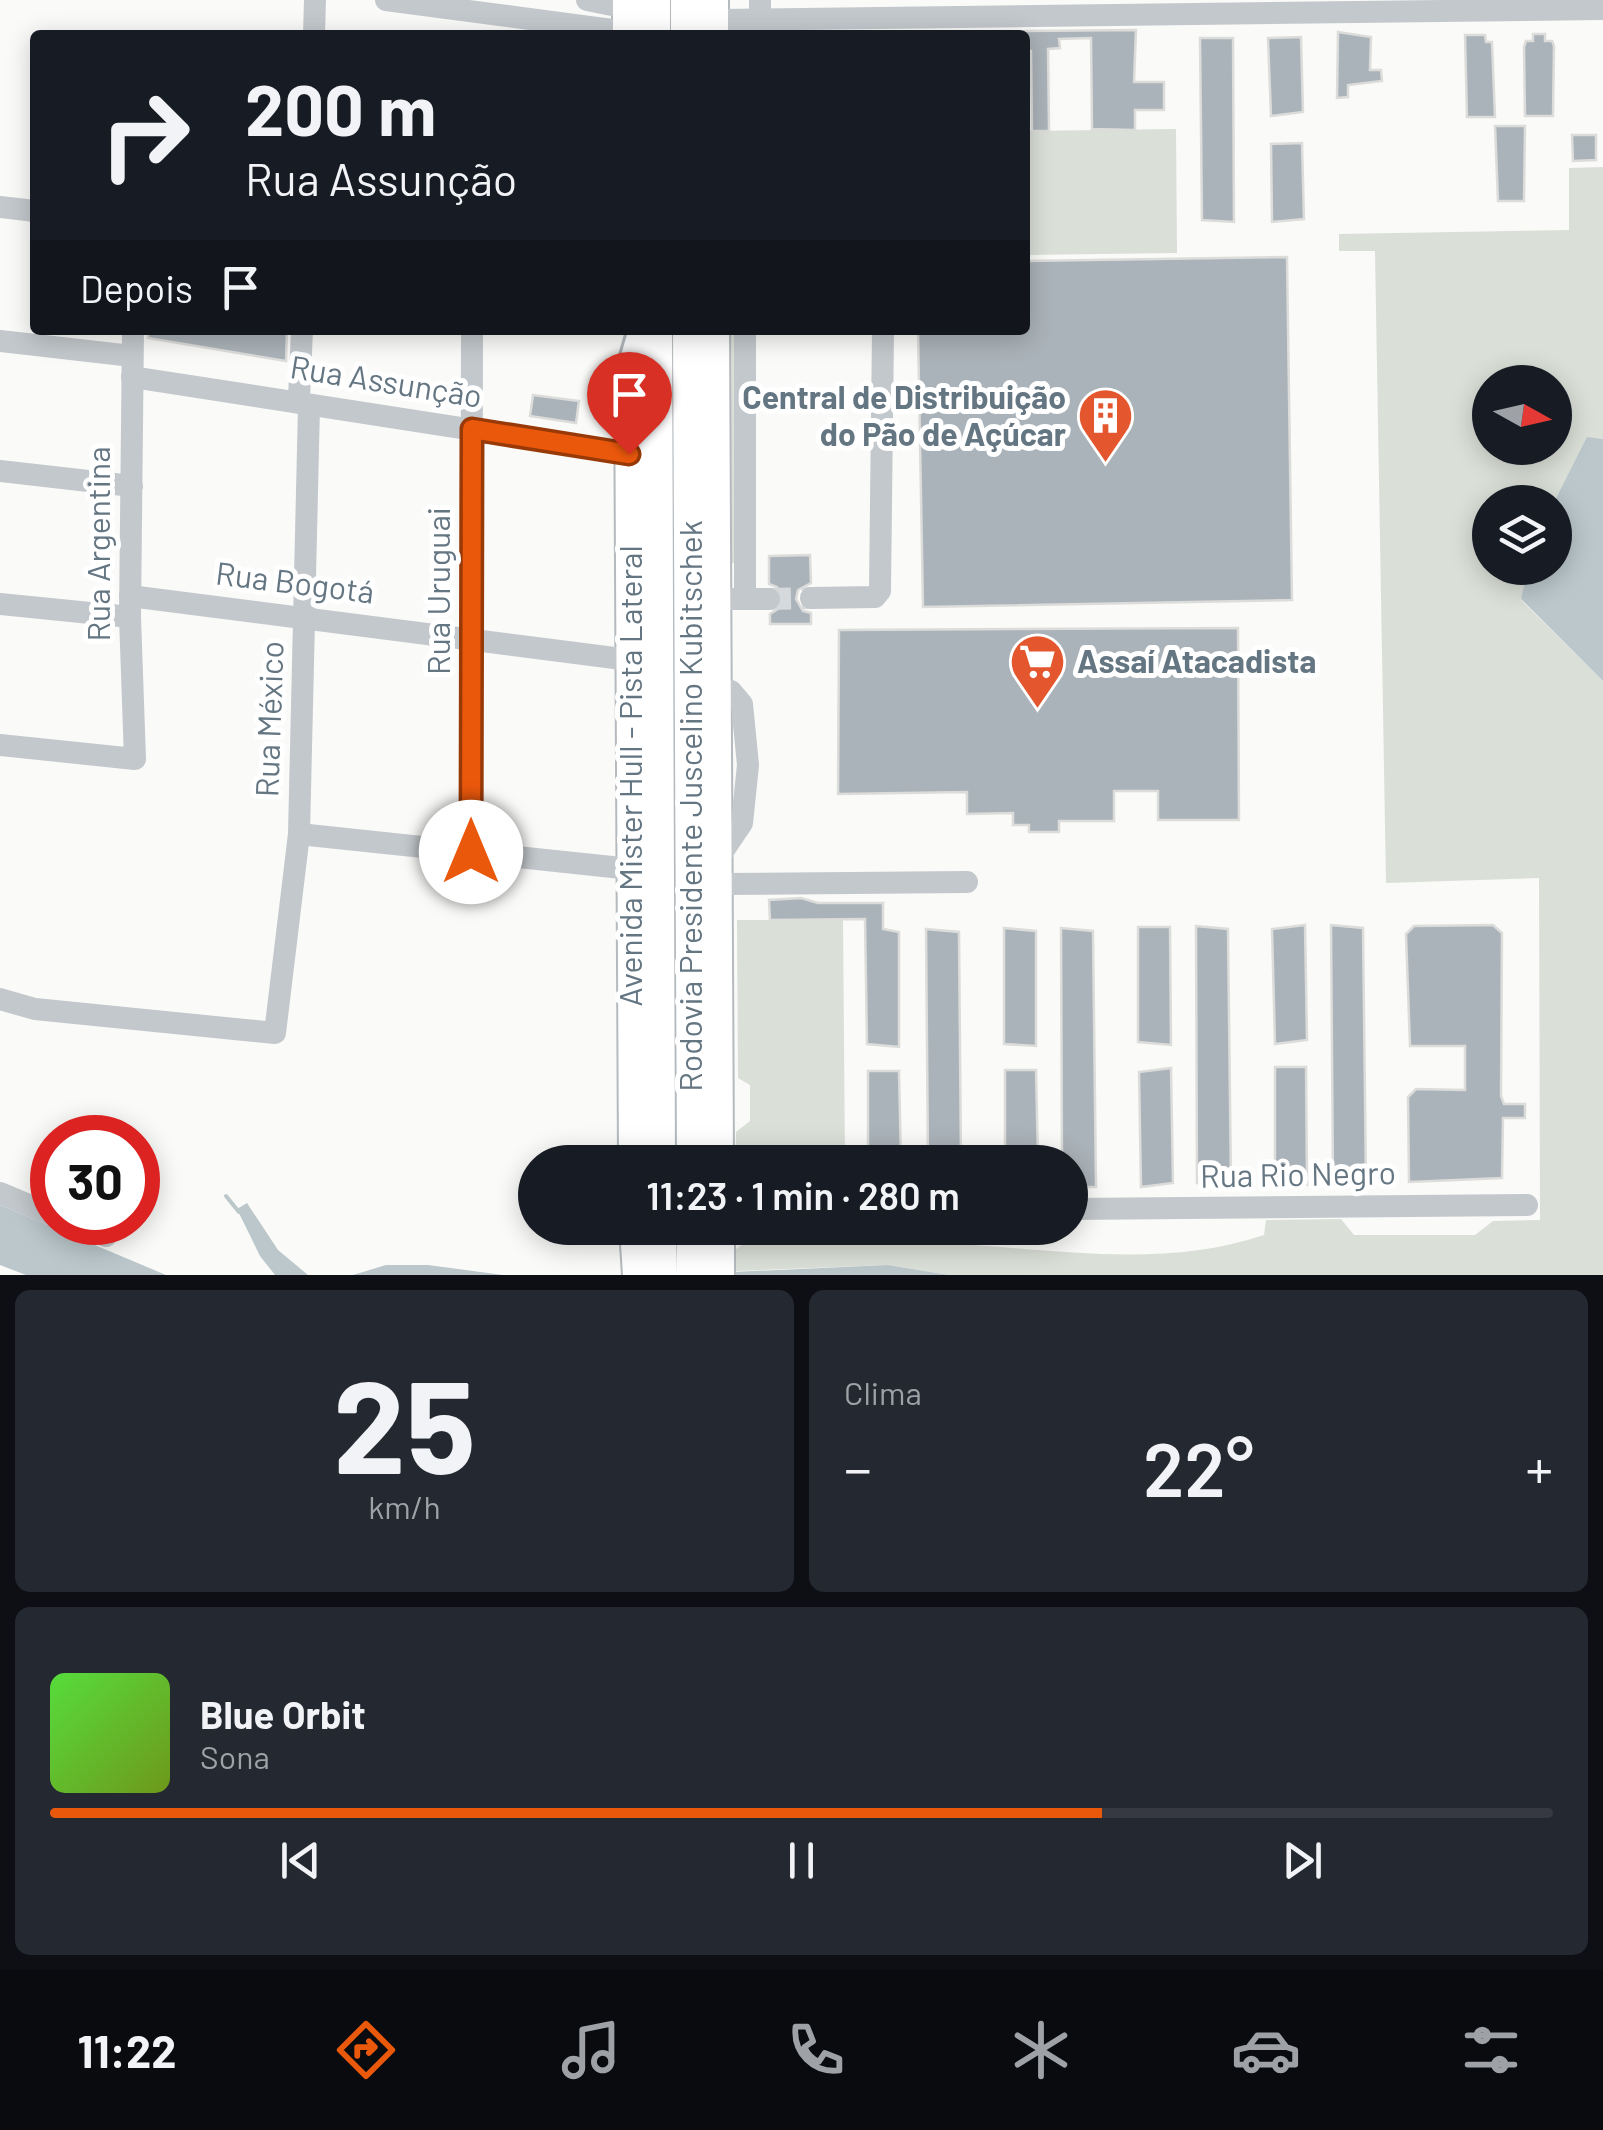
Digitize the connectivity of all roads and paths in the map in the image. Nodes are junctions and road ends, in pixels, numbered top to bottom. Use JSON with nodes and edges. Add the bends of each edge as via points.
{"nodes":[{"id":1,"x":315,"y":0,"type":"edge"},
{"id":2,"x":386,"y":0,"type":"edge"},
{"id":3,"x":586,"y":0,"type":"edge"},
{"id":4,"x":687,"y":0,"type":"edge"},
{"id":5,"x":1428,"y":5,"type":"edge"},
{"id":6,"x":1569,"y":5,"type":"edge"},
{"id":7,"x":1209,"y":6,"type":"edge"},
{"id":8,"x":1343,"y":6,"type":"edge"},
{"id":9,"x":1084,"y":7,"type":"edge"},
{"id":10,"x":885,"y":8,"type":"edge"},
{"id":11,"x":1603,"y":9,"type":"edge"},
{"id":12,"x":636,"y":18,"type":"edge"},
{"id":13,"x":760,"y":18,"type":"edge"},
{"id":14,"x":707,"y":23,"type":"edge"},
{"id":15,"x":471,"y":24,"type":"edge"},
{"id":16,"x":314,"y":30,"type":"edge"},
{"id":17,"x":0,"y":207,"type":"edge"},
{"id":18,"x":30,"y":210,"type":"edge"},
{"id":19,"x":132,"y":335,"type":"edge"},
{"id":20,"x":302,"y":335,"type":"edge"},
{"id":21,"x":472,"y":335,"type":"edge"},
{"id":22,"x":629,"y":335,"type":"edge"},
{"id":23,"x":644,"y":335,"type":"edge"},
{"id":24,"x":656,"y":335,"type":"edge"},
{"id":25,"x":689,"y":335,"type":"edge"},
{"id":26,"x":716,"y":335,"type":"edge"},
{"id":27,"x":744,"y":335,"type":"edge"},
{"id":28,"x":883,"y":335,"type":"edge"},
{"id":29,"x":0,"y":341,"type":"edge"},
{"id":30,"x":132,"y":366,"type":"junction"},
{"id":31,"x":630,"y":385,"type":"junction"},
{"id":32,"x":304,"y":403,"type":"junction"},
{"id":33,"x":472,"y":429,"type":"junction"},
{"id":34,"x":629,"y":454,"type":"junction"},
{"id":35,"x":0,"y":472,"type":"edge"},
{"id":36,"x":132,"y":486,"type":"junction"},
{"id":37,"x":716,"y":598,"type":"junction"},
{"id":38,"x":811,"y":598,"type":"tunnel mouth"},
{"id":39,"x":745,"y":599,"type":"junction"},
{"id":40,"x":770,"y":599,"type":"tunnel mouth"},
{"id":41,"x":0,"y":604,"type":"edge"},
{"id":42,"x":130,"y":606,"type":"junction"},
{"id":43,"x":306,"y":615,"type":"junction"},
{"id":44,"x":472,"y":640,"type":"junction"},
{"id":45,"x":630,"y":660,"type":"junction"},
{"id":46,"x":717,"y":686,"type":"junction"},
{"id":47,"x":0,"y":744,"type":"edge"},
{"id":48,"x":771,"y":789,"type":"dead end"},
{"id":49,"x":746,"y":790,"type":"junction"},
{"id":50,"x":299,"y":834,"type":"junction"},
{"id":51,"x":471,"y":852,"type":"junction"},
{"id":52,"x":630,"y":869,"type":"junction"},
{"id":53,"x":717,"y":872,"type":"junction"},
{"id":54,"x":967,"y":882,"type":"dead end"},
{"id":55,"x":0,"y":999,"type":"edge"},
{"id":56,"x":633,"y":1145,"type":"edge"},
{"id":57,"x":660,"y":1145,"type":"edge"},
{"id":58,"x":693,"y":1145,"type":"edge"},
{"id":59,"x":719,"y":1145,"type":"edge"},
{"id":60,"x":0,"y":1193,"type":"edge"},
{"id":61,"x":1526,"y":1205,"type":"dead end"},
{"id":62,"x":30,"y":1206,"type":"edge"},
{"id":63,"x":1088,"y":1209,"type":"edge"},
{"id":64,"x":693,"y":1245,"type":"edge"},
{"id":65,"x":720,"y":1245,"type":"edge"},
{"id":66,"x":693,"y":1275,"type":"edge"},
{"id":67,"x":720,"y":1275,"type":"edge"}],
"edges":[{"from":1,"to":16,"type":"street"},
{"from":2,"to":15,"type":"street"},
{"from":3,"to":12,"type":"street"},
{"from":4,"to":14,"type":"highway"},
{"from":5,"to":6,"type":"street"},
{"from":5,"to":8,"type":"street"},
{"from":6,"to":11,"type":"street"},
{"from":7,"to":8,"type":"street"},
{"from":7,"to":9,"type":"street"},
{"from":9,"to":10,"type":"street"},
{"from":10,"to":13,"type":"street"},
{"from":12,"to":15,"type":"street"},
{"from":13,"to":14,"type":"street"},
{"from":17,"to":18,"type":"street"},
{"from":19,"to":30,"type":"street","name":"Rua Argentina"},
{"from":20,"to":32,"type":"street","name":"Rua México"},
{"from":21,"to":33,"type":"street","name":"Rua Uruguai"},
{"from":22,"to":31,"type":"main road","name":"Avenida Mister Hull - Pista Lateral"},
{"from":23,"to":31,"type":"highway"},
{"from":24,"to":57,"type":"highway","name":"Rodovia Presidente Juscelino Kubitschek"},
{"from":25,"to":58,"type":"highway","name":"Rodovia Presidente Juscelino Kubitschek"},
{"from":26,"to":37,"type":"main road"},
{"from":27,"to":39,"type":"street"},
{"from":28,"to":38,"type":"street","via":[[880,592]]},
{"from":29,"to":30,"type":"street","name":"Rua Assunção"},
{"from":30,"to":32,"type":"street","name":"Rua Assunção"},
{"from":30,"to":36,"type":"street","name":"Rua Argentina"},
{"from":31,"to":34,"type":"main road","name":"Avenida Mister Hull - Pista Lateral"},
{"from":32,"to":33,"type":"street","name":"Rua Assunção"},
{"from":32,"to":43,"type":"street","name":"Rua México"},
{"from":33,"to":34,"type":"street","name":"Rua Assunção"},
{"from":33,"to":44,"type":"street","name":"Rua Uruguai"},
{"from":34,"to":45,"type":"main road","name":"Avenida Mister Hull - Pista Lateral"},
{"from":35,"to":36,"type":"street"},
{"from":36,"to":42,"type":"street","name":"Rua Argentina"},
{"from":37,"to":39,"type":"street"},
{"from":37,"to":46,"type":"main road"},
{"from":39,"to":40,"type":"street"},
{"from":41,"to":42,"type":"street","name":"Rua Bogotá"},
{"from":42,"to":43,"type":"street","name":"Rua Bogotá"},
{"from":42,"to":47,"type":"street","name":"Rua Argentina","via":[[136,759]]},
{"from":43,"to":44,"type":"street","name":"Rua Bogotá"},
{"from":43,"to":50,"type":"street","name":"Rua México"},
{"from":44,"to":45,"type":"street","name":"Rua Bogotá"},
{"from":44,"to":51,"type":"street","name":"Rua Uruguai"},
{"from":45,"to":52,"type":"main road","name":"Avenida Mister Hull - Pista Lateral"},
{"from":46,"to":49,"type":"street","via":[[742,704]]},
{"from":46,"to":53,"type":"main road"},
{"from":48,"to":49,"type":"street"},
{"from":49,"to":53,"type":"street","via":[[742,823]]},
{"from":50,"to":51,"type":"street"},
{"from":50,"to":55,"type":"street","name":"Rua México","via":[[275,1033],[35,1009]]},
{"from":51,"to":52,"type":"street"},
{"from":52,"to":56,"type":"main road","name":"Avenida Mister Hull - Pista Lateral"},
{"from":53,"to":54,"type":"street"},
{"from":53,"to":59,"type":"main road"},
{"from":60,"to":62,"type":"street"},
{"from":61,"to":63,"type":"street","name":"Rua Rio Negro"},
{"from":64,"to":66,"type":"highway"},
{"from":65,"to":67,"type":"main road"}]}
